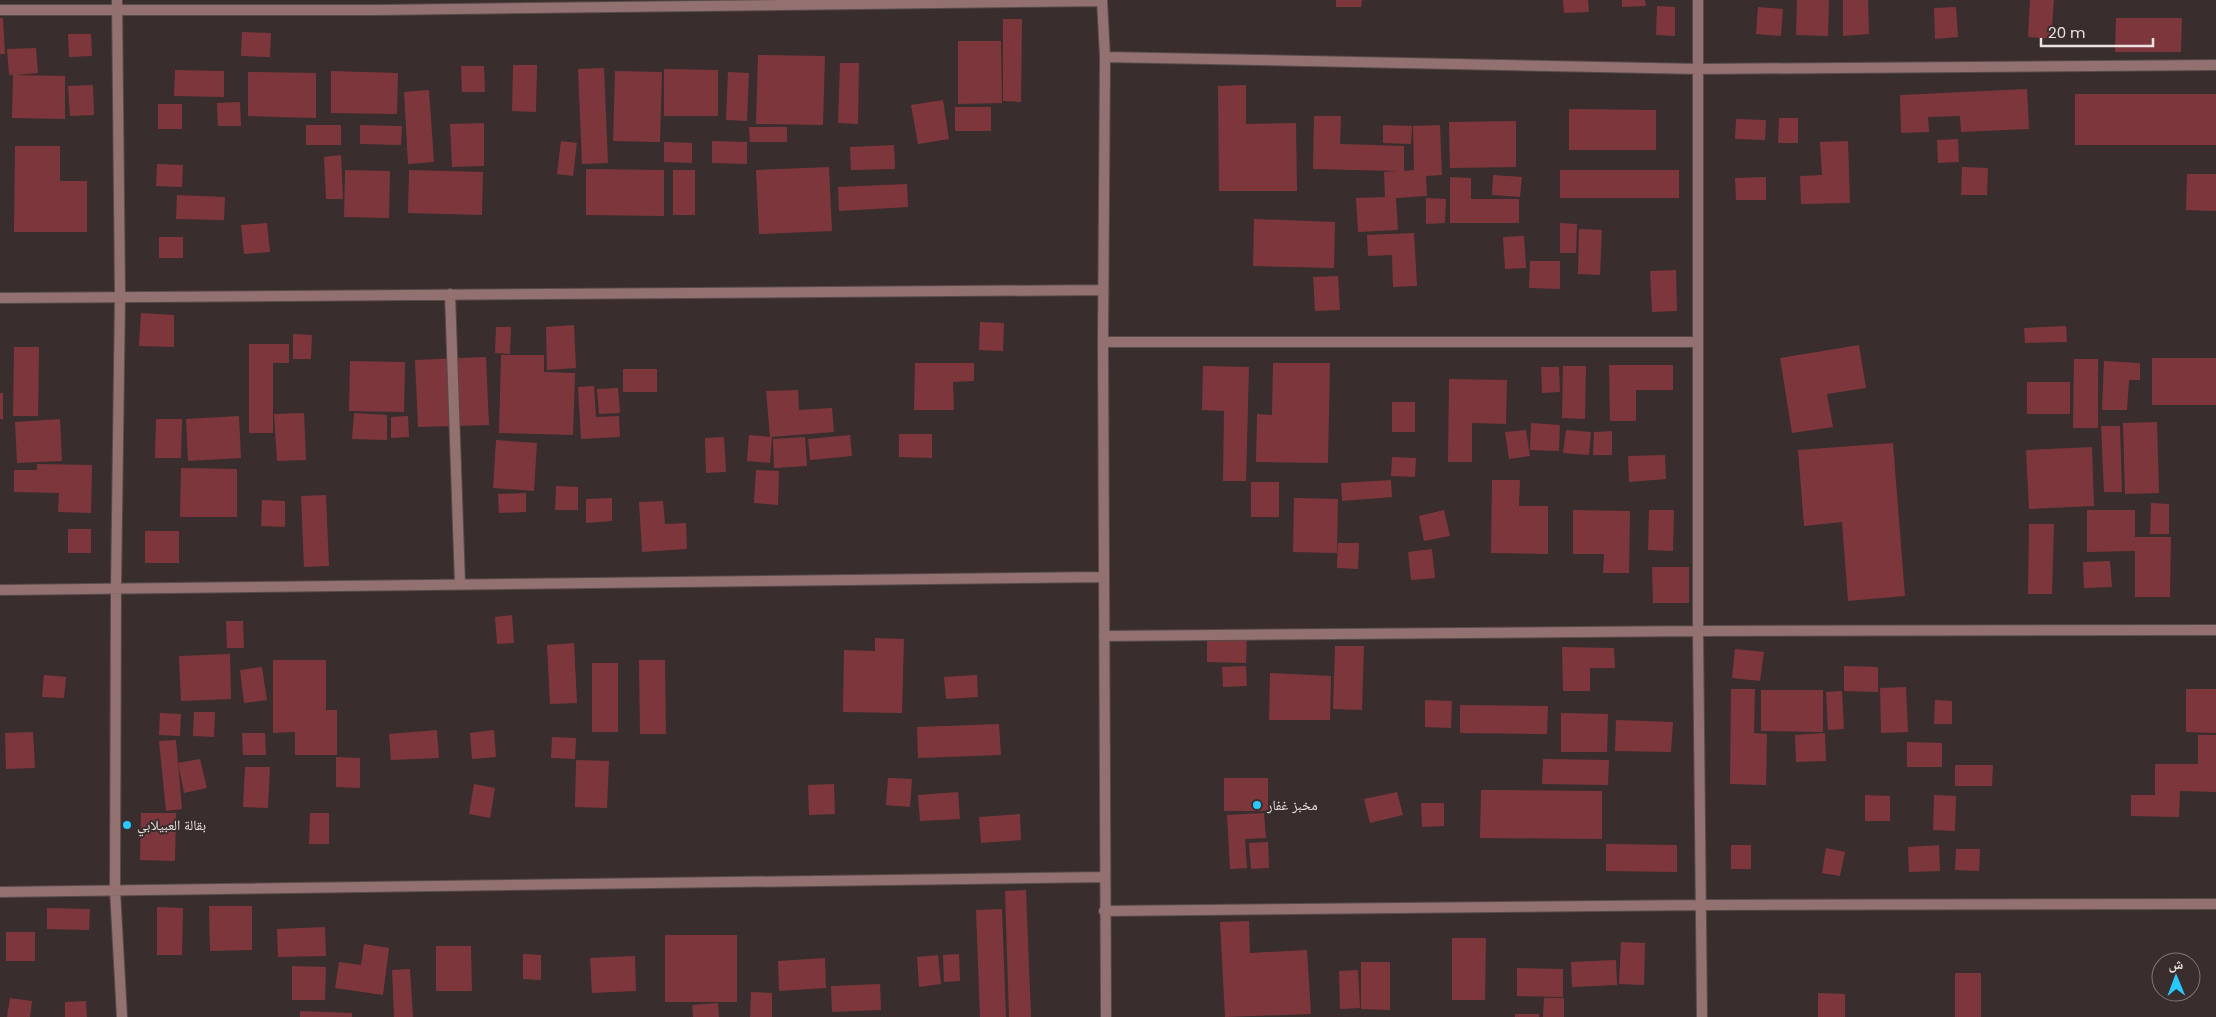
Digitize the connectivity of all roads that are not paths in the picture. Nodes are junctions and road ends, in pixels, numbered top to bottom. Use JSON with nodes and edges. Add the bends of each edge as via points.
{"nodes":[{"id":1,"x":1698,"y":0,"type":"edge"},
{"id":2,"x":1102,"y":1,"type":"edge"},
{"id":3,"x":117,"y":5,"type":"edge"},
{"id":4,"x":377,"y":5,"type":"edge"},
{"id":5,"x":0,"y":10,"type":"edge"},
{"id":6,"x":1105,"y":57,"type":"junction"},
{"id":7,"x":2216,"y":65,"type":"edge"},
{"id":8,"x":1699,"y":69,"type":"junction"},
{"id":9,"x":1103,"y":290,"type":"junction"},
{"id":10,"x":450,"y":294,"type":"junction"},
{"id":11,"x":120,"y":296,"type":"junction"},
{"id":12,"x":0,"y":298,"type":"edge"},
{"id":13,"x":1103,"y":342,"type":"junction"},
{"id":14,"x":1698,"y":342,"type":"junction"},
{"id":15,"x":1103,"y":577,"type":"junction"},
{"id":16,"x":460,"y":584,"type":"junction"},
{"id":17,"x":116,"y":588,"type":"junction"},
{"id":18,"x":0,"y":590,"type":"edge"},
{"id":19,"x":2216,"y":630,"type":"edge"},
{"id":20,"x":1698,"y":631,"type":"junction"},
{"id":21,"x":1104,"y":636,"type":"junction"},
{"id":22,"x":1104,"y":877,"type":"junction"},
{"id":23,"x":115,"y":890,"type":"junction"},
{"id":24,"x":0,"y":892,"type":"edge"},
{"id":25,"x":2216,"y":904,"type":"edge"},
{"id":26,"x":1701,"y":905,"type":"junction"},
{"id":27,"x":1104,"y":911,"type":"junction"},
{"id":28,"x":122,"y":1017,"type":"edge"},
{"id":29,"x":1106,"y":1017,"type":"edge"},
{"id":30,"x":1702,"y":1017,"type":"edge"}],
"edges":[{"from":1,"to":8,"type":"street"},
{"from":2,"to":4,"type":"street"},
{"from":2,"to":6,"type":"street"},
{"from":3,"to":4,"type":"street"},
{"from":3,"to":5,"type":"street"},
{"from":3,"to":11,"type":"street"},
{"from":6,"to":8,"type":"street"},
{"from":6,"to":9,"type":"street"},
{"from":7,"to":8,"type":"street"},
{"from":8,"to":14,"type":"street"},
{"from":9,"to":10,"type":"street"},
{"from":9,"to":13,"type":"street"},
{"from":10,"to":11,"type":"street"},
{"from":10,"to":16,"type":"street"},
{"from":11,"to":12,"type":"street"},
{"from":11,"to":17,"type":"street"},
{"from":13,"to":14,"type":"street"},
{"from":13,"to":15,"type":"street"},
{"from":14,"to":20,"type":"street"},
{"from":15,"to":16,"type":"street"},
{"from":15,"to":21,"type":"street"},
{"from":16,"to":17,"type":"street"},
{"from":17,"to":18,"type":"street"},
{"from":17,"to":23,"type":"street"},
{"from":19,"to":20,"type":"street"},
{"from":20,"to":21,"type":"street"},
{"from":20,"to":26,"type":"street"},
{"from":21,"to":22,"type":"street"},
{"from":22,"to":23,"type":"street"},
{"from":22,"to":27,"type":"street"},
{"from":23,"to":24,"type":"street"},
{"from":23,"to":28,"type":"street"},
{"from":25,"to":26,"type":"street"},
{"from":26,"to":27,"type":"street"},
{"from":26,"to":30,"type":"street"},
{"from":27,"to":29,"type":"street"}]}
